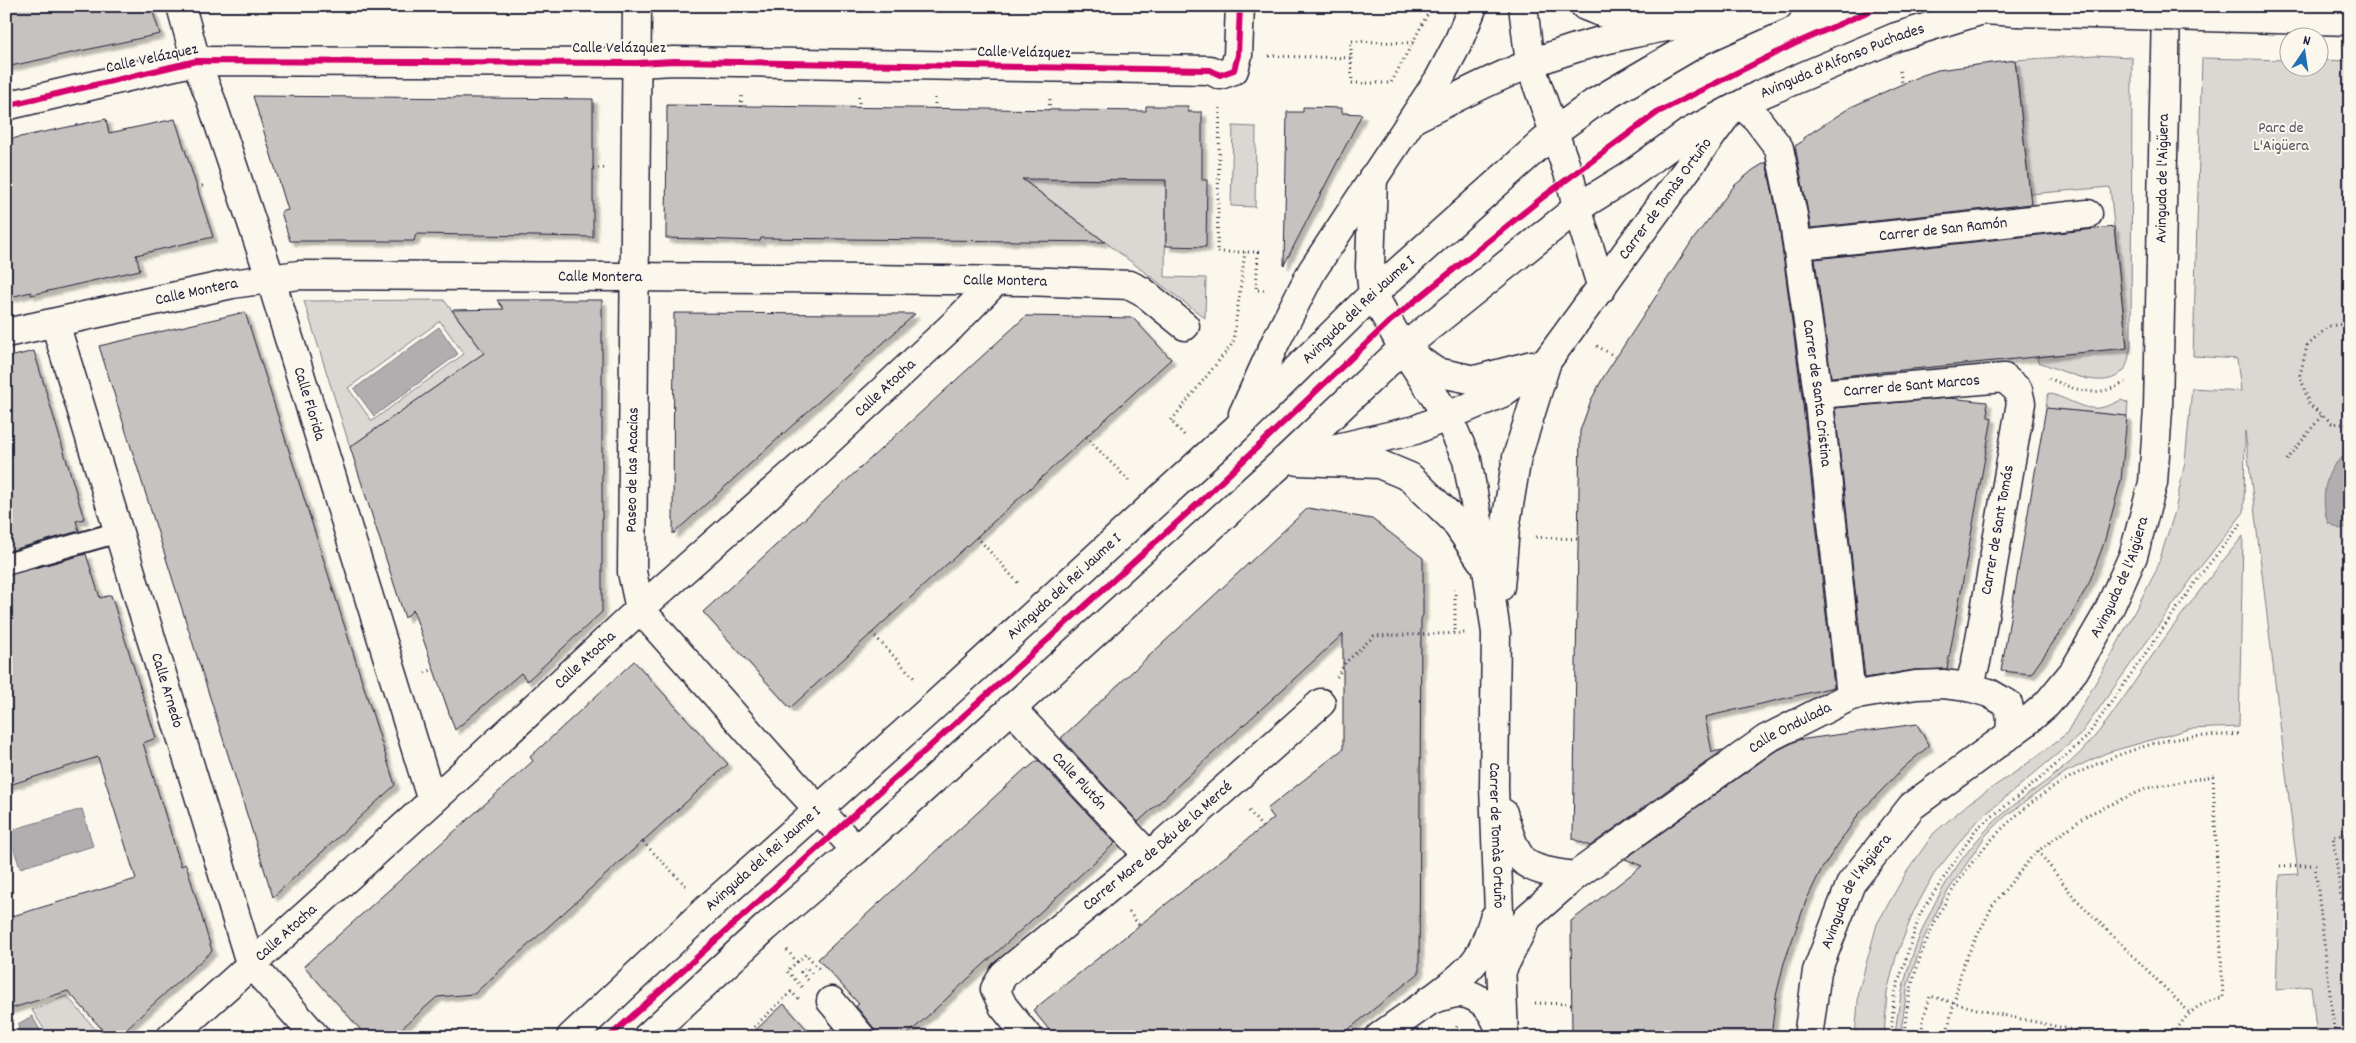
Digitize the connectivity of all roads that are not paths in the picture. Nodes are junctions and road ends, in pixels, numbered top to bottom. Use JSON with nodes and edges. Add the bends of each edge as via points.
{"nodes":[{"id":1,"x":181,"y":6,"type":"edge"},
{"id":2,"x":637,"y":6,"type":"edge"},
{"id":3,"x":1240,"y":6,"type":"edge"},
{"id":4,"x":1473,"y":6,"type":"edge"},
{"id":5,"x":1524,"y":6,"type":"edge"},
{"id":6,"x":1585,"y":6,"type":"edge"},
{"id":7,"x":2166,"y":6,"type":"edge"},
{"id":8,"x":1771,"y":9,"type":"edge"},
{"id":9,"x":1707,"y":20,"type":"junction"},
{"id":10,"x":2350,"y":21,"type":"edge"},
{"id":11,"x":196,"y":61,"type":"junction"},
{"id":12,"x":636,"y":63,"type":"junction"},
{"id":13,"x":1530,"y":64,"type":"junction"},
{"id":14,"x":6,"y":106,"type":"edge"},
{"id":15,"x":1736,"y":107,"type":"junction"},
{"id":16,"x":1413,"y":119,"type":"junction"},
{"id":17,"x":1553,"y":133,"type":"junction"},
{"id":18,"x":1373,"y":175,"type":"junction"},
{"id":19,"x":1577,"y":208,"type":"junction"},
{"id":20,"x":2088,"y":214,"type":"dead end"},
{"id":21,"x":1799,"y":245,"type":"junction"},
{"id":22,"x":270,"y":277,"type":"junction"},
{"id":23,"x":634,"y":277,"type":"junction"},
{"id":24,"x":996,"y":281,"type":"junction"},
{"id":25,"x":1602,"y":288,"type":"junction"},
{"id":26,"x":1373,"y":294,"type":"junction"},
{"id":27,"x":55,"y":322,"type":"junction"},
{"id":28,"x":1185,"y":326,"type":"dead end"},
{"id":29,"x":6,"y":333,"type":"edge"},
{"id":30,"x":1403,"y":348,"type":"junction"},
{"id":31,"x":1548,"y":361,"type":"junction"},
{"id":32,"x":2004,"y":378,"type":"joint"},
{"id":33,"x":1818,"y":394,"type":"junction"},
{"id":34,"x":1448,"y":417,"type":"junction"},
{"id":35,"x":1236,"y":429,"type":"junction"},
{"id":36,"x":1284,"y":461,"type":"junction"},
{"id":37,"x":119,"y":532,"type":"junction"},
{"id":38,"x":6,"y":564,"type":"edge"},
{"id":39,"x":1487,"y":569,"type":"junction"},
{"id":40,"x":640,"y":609,"type":"junction"},
{"id":41,"x":1496,"y":633,"type":"junction"},
{"id":42,"x":1969,"y":687,"type":"junction"},
{"id":43,"x":1851,"y":696,"type":"junction"},
{"id":44,"x":1321,"y":703,"type":"road end"},
{"id":45,"x":1011,"y":708,"type":"junction"},
{"id":46,"x":2010,"y":735,"type":"junction"},
{"id":47,"x":1494,"y":787,"type":"junction"},
{"id":48,"x":432,"y":801,"type":"junction"},
{"id":49,"x":818,"y":809,"type":"junction"},
{"id":50,"x":856,"y":850,"type":"junction"},
{"id":51,"x":1148,"y":855,"type":"junction"},
{"id":52,"x":1575,"y":876,"type":"junction"},
{"id":53,"x":1498,"y":907,"type":"junction"},
{"id":54,"x":250,"y":963,"type":"junction"},
{"id":55,"x":1501,"y":972,"type":"junction"},
{"id":56,"x":820,"y":989,"type":"road end"},
{"id":57,"x":1427,"y":1001,"type":"junction"},
{"id":58,"x":171,"y":1037,"type":"edge"},
{"id":59,"x":316,"y":1037,"type":"edge"},
{"id":60,"x":571,"y":1037,"type":"edge"},
{"id":61,"x":647,"y":1037,"type":"edge"},
{"id":62,"x":861,"y":1037,"type":"edge"},
{"id":63,"x":1028,"y":1037,"type":"edge"},
{"id":64,"x":1379,"y":1037,"type":"edge"},
{"id":65,"x":1504,"y":1037,"type":"edge"},
{"id":66,"x":1808,"y":1037,"type":"edge"}],
"edges":[{"from":1,"to":11,"type":"street","name":"Calle Florida"},
{"from":2,"to":12,"type":"street","name":"Paseo de las Acacias"},
{"from":3,"to":12,"type":"street","name":"Calle Velázquez","via":[[1231,67],[1210,70]]},
{"from":4,"to":16,"type":"street","via":[[1457,46]]},
{"from":5,"to":13,"type":"street"},
{"from":6,"to":9,"type":"street","via":[[1603,13]]},
{"from":7,"to":46,"type":"street","name":"Avinguda de l'Aigüera","via":[[2160,372],[2153,483],[2133,556],[2106,616],[2074,671],[2048,704]]},
{"from":8,"to":9,"type":"street"},
{"from":8,"to":17,"type":"street","via":[[1694,45],[1594,103]]},
{"from":9,"to":13,"type":"street","via":[[1628,34]]},
{"from":10,"to":15,"type":"street","name":"Avinguda d'Alfonso Puchades","bridge":true,"via":[[1983,10],[1896,37]]},
{"from":11,"to":12,"type":"street","name":"Calle Velázquez"},
{"from":11,"to":14,"type":"street","name":"Calle Velázquez"},
{"from":11,"to":22,"type":"street","name":"Calle Florida"},
{"from":12,"to":23,"type":"street","name":"Paseo de las Acacias"},
{"from":13,"to":16,"type":"street"},
{"from":13,"to":17,"type":"street"},
{"from":15,"to":19,"type":"street","name":"Avinguda d'Alfonso Puchades","via":[[1688,133]]},
{"from":15,"to":21,"type":"street","name":"Carrer de Santa Cristina","via":[[1757,119],[1779,148]]},
{"from":15,"to":25,"type":"street","name":"Carrer de Tomàs Ortuño"},
{"from":16,"to":18,"type":"street"},
{"from":17,"to":19,"type":"street"},
{"from":17,"to":26,"type":"street","name":"Avinguda del Rei Jaume I"},
{"from":18,"to":26,"type":"street","via":[[1370,259]]},
{"from":18,"to":35,"type":"street","via":[[1312,271]]},
{"from":19,"to":25,"type":"street"},
{"from":19,"to":30,"type":"street"},
{"from":20,"to":21,"type":"street","name":"Carrer de San Ramón"},
{"from":21,"to":33,"type":"street","name":"Carrer de Santa Cristina"},
{"from":22,"to":23,"type":"street","name":"Calle Montera"},
{"from":22,"to":27,"type":"street","name":"Calle Montera"},
{"from":22,"to":48,"type":"street","name":"Calle Florida"},
{"from":23,"to":24,"type":"street","name":"Calle Montera"},
{"from":23,"to":40,"type":"street","name":"Paseo de las Acacias","via":[[632,572]]},
{"from":24,"to":28,"type":"street","name":"Calle Montera","via":[[1130,286],[1142,291]]},
{"from":24,"to":40,"type":"street","name":"Calle Atocha","via":[[937,341],[807,461]]},
{"from":25,"to":31,"type":"street","name":"Carrer de Tomàs Ortuño"},
{"from":26,"to":30,"type":"street","name":"Carrer de Tomàs Ortuño"},
{"from":26,"to":35,"type":"street","name":"Avinguda del Rei Jaume I"},
{"from":27,"to":29,"type":"street","name":"Calle Montera"},
{"from":27,"to":37,"type":"street","name":"Calle Arnedo"},
{"from":30,"to":31,"type":"street","via":[[1436,372],[1475,380]]},
{"from":30,"to":34,"type":"street","name":"Carrer de Tomàs Ortuño"},
{"from":30,"to":36,"type":"street"},
{"from":31,"to":34,"type":"street","via":[[1502,394]]},
{"from":31,"to":41,"type":"street","name":"Carrer de Tomàs Ortuño","via":[[1517,457],[1505,529]]},
{"from":32,"to":33,"type":"street","name":"Carrer de Sant Marcos"},
{"from":32,"to":42,"type":"street","name":"Carrer de Sant Tomás","via":[[2018,390],[2021,403]]},
{"from":33,"to":43,"type":"street","name":"Carrer de Santa Cristina"},
{"from":34,"to":36,"type":"street","via":[[1415,430]]},
{"from":34,"to":39,"type":"street","name":"Carrer de Tomàs Ortuño","via":[[1467,460]]},
{"from":35,"to":49,"type":"street","name":"Avinguda del Rei Jaume I"},
{"from":36,"to":39,"type":"street","via":[[1379,464],[1410,477],[1454,520]]},
{"from":36,"to":45,"type":"street"},
{"from":37,"to":38,"type":"lane"},
{"from":37,"to":54,"type":"street","name":"Calle Arnedo"},
{"from":39,"to":41,"type":"street","name":"Carrer de Tomàs Ortuño"},
{"from":40,"to":48,"type":"street","name":"Calle Atocha"},
{"from":40,"to":49,"type":"street","name":"Paseo de las Acacias"},
{"from":41,"to":47,"type":"street","name":"Carrer de Tomàs Ortuño"},
{"from":42,"to":43,"type":"street","name":"Calle Ondulada","via":[[1916,685]]},
{"from":42,"to":46,"type":"street","name":"Calle Ondulada","via":[[2008,704]]},
{"from":43,"to":52,"type":"street","name":"Calle Ondulada","via":[[1766,739]]},
{"from":44,"to":51,"type":"street","name":"Carrer Mare de Déu de la Mercé"},
{"from":45,"to":50,"type":"street"},
{"from":45,"to":51,"type":"street","name":"Calle Plutón"},
{"from":46,"to":66,"type":"street","name":"Avinguda de l'Aigüera","via":[[1912,806],[1850,883],[1816,971]]},
{"from":47,"to":52,"type":"street","via":[[1514,846],[1525,862],[1555,874]]},
{"from":47,"to":53,"type":"street","name":"Carrer de Tomàs Ortuño"},
{"from":48,"to":54,"type":"street","name":"Calle Atocha"},
{"from":49,"to":50,"type":"street","name":"Paseo de las Acacias"},
{"from":49,"to":60,"type":"street","name":"Avinguda del Rei Jaume I"},
{"from":50,"to":61,"type":"street","via":[[765,928]]},
{"from":51,"to":63,"type":"street","name":"Carrer Mare de Déu de la Mercé","via":[[1004,974],[995,989],[1003,1006]]},
{"from":52,"to":55,"type":"street","name":"Calle Ondulada","via":[[1528,917]]},
{"from":53,"to":55,"type":"street","name":"Carrer de Tomàs Ortuño"},
{"from":53,"to":57,"type":"street","via":[[1478,958],[1461,976]]},
{"from":54,"to":58,"type":"street","name":"Calle Atocha"},
{"from":54,"to":59,"type":"street","name":"Calle Arnedo"},
{"from":55,"to":65,"type":"street","name":"Carrer de Tomàs Ortuño"},
{"from":56,"to":62,"type":"street"},
{"from":57,"to":64,"type":"street"},
{"from":57,"to":65,"type":"street","via":[[1460,993],[1482,1000],[1497,1019]]}]}
